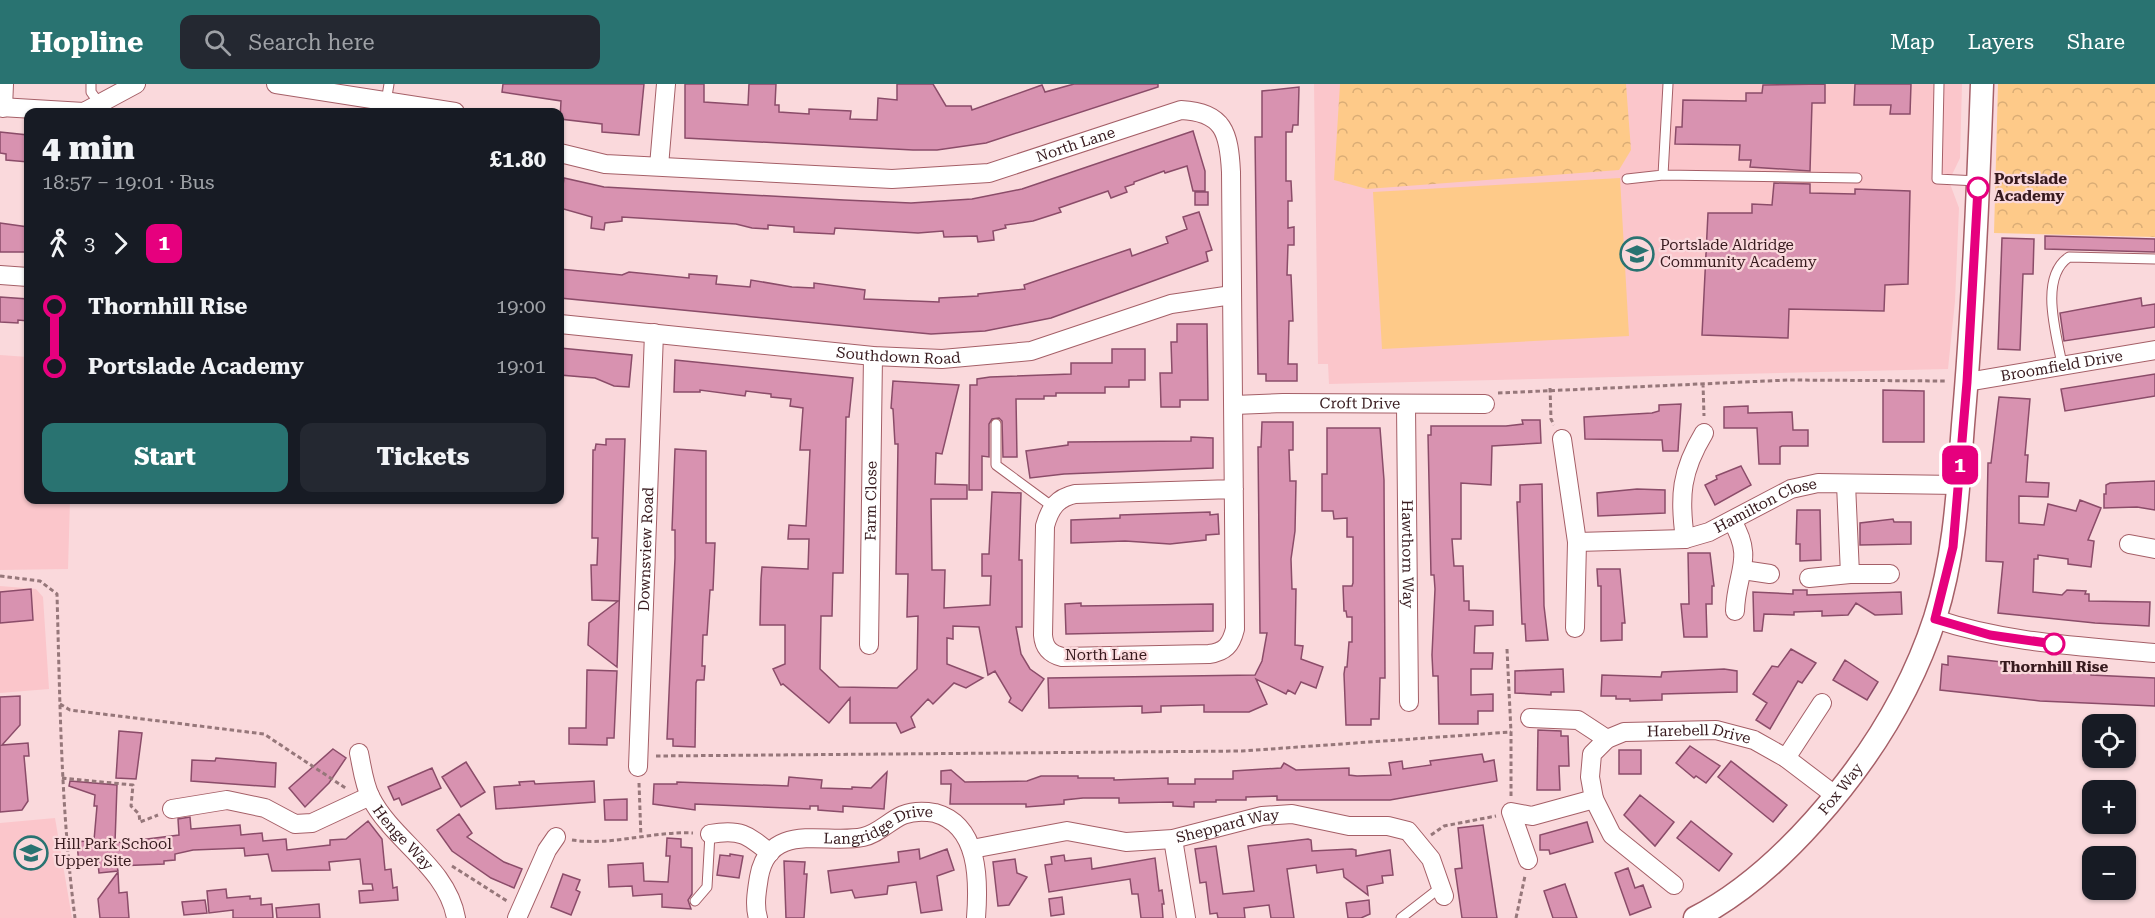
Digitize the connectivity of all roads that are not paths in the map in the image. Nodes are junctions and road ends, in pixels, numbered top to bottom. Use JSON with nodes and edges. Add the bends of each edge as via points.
{"nodes":[{"id":1,"x":4,"y":84,"type":"edge"},
{"id":2,"x":91,"y":84,"type":"edge"},
{"id":3,"x":135,"y":84,"type":"edge"},
{"id":4,"x":276,"y":84,"type":"edge"},
{"id":5,"x":666,"y":84,"type":"edge"},
{"id":6,"x":1668,"y":84,"type":"edge"},
{"id":7,"x":1939,"y":84,"type":"edge"},
{"id":8,"x":1982,"y":84,"type":"edge"},
{"id":9,"x":387,"y":93,"type":"edge"},
{"id":10,"x":99,"y":103,"type":"junction"},
{"id":11,"x":1,"y":107,"type":"edge"},
{"id":12,"x":24,"y":108,"type":"edge"},
{"id":13,"x":91,"y":108,"type":"edge"},
{"id":14,"x":441,"y":108,"type":"edge"},
{"id":15,"x":564,"y":154,"type":"edge"},
{"id":16,"x":659,"y":166,"type":"junction"},
{"id":17,"x":1663,"y":175,"type":"junction"},
{"id":18,"x":1857,"y":178,"type":"dead end"},
{"id":19,"x":1627,"y":180,"type":"dead end"},
{"id":20,"x":1978,"y":181,"type":"junction"},
{"id":21,"x":2155,"y":259,"type":"edge"},
{"id":22,"x":0,"y":275,"type":"edge"},
{"id":23,"x":24,"y":277,"type":"edge"},
{"id":24,"x":1232,"y":295,"type":"junction"},
{"id":25,"x":564,"y":324,"type":"edge"},
{"id":26,"x":654,"y":333,"type":"junction"},
{"id":27,"x":2155,"y":350,"type":"edge"},
{"id":28,"x":873,"y":356,"type":"junction"},
{"id":29,"x":2062,"y":364,"type":"junction"},
{"id":30,"x":1967,"y":382,"type":"junction"},
{"id":31,"x":1485,"y":404,"type":"road end"},
{"id":32,"x":1234,"y":405,"type":"junction"},
{"id":33,"x":1406,"y":405,"type":"junction"},
{"id":34,"x":996,"y":424,"type":"dead end"},
{"id":35,"x":1704,"y":433,"type":"road end"},
{"id":36,"x":1563,"y":440,"type":"road end"},
{"id":37,"x":1846,"y":484,"type":"junction"},
{"id":38,"x":1958,"y":485,"type":"junction"},
{"id":39,"x":1234,"y":489,"type":"junction"},
{"id":40,"x":1053,"y":507,"type":"junction"},
{"id":41,"x":1732,"y":521,"type":"junction"},
{"id":42,"x":1686,"y":539,"type":"junction"},
{"id":43,"x":1577,"y":542,"type":"junction"},
{"id":44,"x":2129,"y":544,"type":"dead end"},
{"id":45,"x":2155,"y":549,"type":"edge"},
{"id":46,"x":1743,"y":570,"type":"junction"},
{"id":47,"x":1850,"y":573,"type":"junction"},
{"id":48,"x":1770,"y":574,"type":"dead end"},
{"id":49,"x":1890,"y":574,"type":"dead end"},
{"id":50,"x":1809,"y":578,"type":"dead end"},
{"id":51,"x":1736,"y":611,"type":"dead end"},
{"id":52,"x":1935,"y":619,"type":"junction"},
{"id":53,"x":1575,"y":628,"type":"dead end"},
{"id":54,"x":869,"y":645,"type":"dead end"},
{"id":55,"x":2155,"y":653,"type":"edge"},
{"id":56,"x":1409,"y":702,"type":"dead end"},
{"id":57,"x":1822,"y":703,"type":"dead end"},
{"id":58,"x":1530,"y":718,"type":"dead end"},
{"id":59,"x":1607,"y":739,"type":"junction"},
{"id":60,"x":359,"y":753,"type":"dead end"},
{"id":61,"x":1786,"y":758,"type":"junction"},
{"id":62,"x":639,"y":761,"type":"road end"},
{"id":63,"x":1836,"y":796,"type":"junction"},
{"id":64,"x":366,"y":798,"type":"junction"},
{"id":65,"x":1594,"y":799,"type":"junction"},
{"id":66,"x":172,"y":809,"type":"road end"},
{"id":67,"x":710,"y":834,"type":"joint"},
{"id":68,"x":556,"y":837,"type":"road end"},
{"id":69,"x":1173,"y":839,"type":"junction"},
{"id":70,"x":972,"y":849,"type":"junction"},
{"id":71,"x":770,"y":853,"type":"junction"},
{"id":72,"x":1528,"y":860,"type":"road end"},
{"id":73,"x":1674,"y":885,"type":"dead end"},
{"id":74,"x":1443,"y":891,"type":"joint"},
{"id":75,"x":695,"y":901,"type":"dead end"},
{"id":76,"x":519,"y":914,"type":"edge"},
{"id":77,"x":456,"y":918,"type":"edge"},
{"id":78,"x":758,"y":918,"type":"edge"},
{"id":79,"x":976,"y":918,"type":"edge"},
{"id":80,"x":1186,"y":918,"type":"edge"},
{"id":81,"x":1401,"y":918,"type":"edge"},
{"id":82,"x":1695,"y":918,"type":"edge"}],
"edges":[{"from":1,"to":11,"type":"street"},
{"from":2,"to":10,"type":"lane","via":[[91,92]]},
{"from":3,"to":10,"type":"street"},
{"from":4,"to":9,"type":"street"},
{"from":5,"to":16,"type":"street"},
{"from":6,"to":17,"type":"lane"},
{"from":7,"to":20,"type":"lane","via":[[1937,179]]},
{"from":8,"to":20,"type":"street","name":"Fox Way"},
{"from":9,"to":14,"type":"street"},
{"from":10,"to":13,"type":"street"},
{"from":11,"to":12,"type":"street"},
{"from":15,"to":16,"type":"street","name":"North Lane","via":[[605,164]]},
{"from":16,"to":24,"type":"street","name":"North Lane","via":[[892,179],[989,173],[1181,110],[1199,111],[1224,129],[1230,148]]},
{"from":17,"to":18,"type":"lane"},
{"from":17,"to":19,"type":"lane"},
{"from":20,"to":30,"type":"street","name":"Fox Way"},
{"from":21,"to":29,"type":"lane","via":[[2069,257],[2060,263],[2055,271],[2052,299]]},
{"from":22,"to":23,"type":"street"},
{"from":24,"to":28,"type":"street","name":"Southdown Road","via":[[1171,304],[1030,351],[942,359]]},
{"from":24,"to":32,"type":"street","name":"North Lane"},
{"from":25,"to":26,"type":"street","name":"Southdown Road"},
{"from":26,"to":28,"type":"street","name":"Southdown Road"},
{"from":26,"to":62,"type":"street","name":"Downsview Road"},
{"from":27,"to":29,"type":"street","name":"Broomfield Drive"},
{"from":28,"to":54,"type":"street","name":"Farm Close"},
{"from":29,"to":30,"type":"street","name":"Broomfield Drive"},
{"from":30,"to":38,"type":"street","name":"Fox Way"},
{"from":31,"to":33,"type":"street","name":"Croft Drive"},
{"from":32,"to":33,"type":"street","name":"Croft Drive"},
{"from":32,"to":39,"type":"street","name":"North Lane"},
{"from":33,"to":56,"type":"street","name":"Hawthorn Way"},
{"from":34,"to":40,"type":"lane","via":[[996,465]]},
{"from":35,"to":42,"type":"street","via":[[1691,454],[1684,477],[1680,503]]},
{"from":36,"to":43,"type":"street"},
{"from":37,"to":38,"type":"street","name":"Hamilton Close"},
{"from":37,"to":41,"type":"street","name":"Hamilton Close","via":[[1818,483],[1791,489]]},
{"from":37,"to":47,"type":"street"},
{"from":38,"to":52,"type":"street","name":"Fox Way","via":[[1953,547]]},
{"from":39,"to":40,"type":"street","via":[[1076,494],[1063,497]]},
{"from":39,"to":40,"type":"street","name":"North Lane","via":[[1235,629],[1227,648],[1209,654],[1053,654],[1043,635],[1045,526]]},
{"from":41,"to":42,"type":"street","name":"Hamilton Close"},
{"from":41,"to":46,"type":"street","via":[[1743,538]]},
{"from":42,"to":43,"type":"street","name":"Hamilton Close"},
{"from":43,"to":53,"type":"street"},
{"from":44,"to":45,"type":"street"},
{"from":46,"to":48,"type":"street"},
{"from":46,"to":51,"type":"street","via":[[1736,590]]},
{"from":47,"to":49,"type":"street"},
{"from":47,"to":50,"type":"street"},
{"from":52,"to":55,"type":"street","via":[[2009,639]]},
{"from":52,"to":63,"type":"street","name":"Fox Way","via":[[1898,704],[1861,766]]},
{"from":57,"to":61,"type":"street"},
{"from":58,"to":59,"type":"street","via":[[1578,720]]},
{"from":59,"to":61,"type":"street","name":"Harebell Drive","via":[[1624,732],[1716,730],[1754,740]]},
{"from":59,"to":65,"type":"street","via":[[1592,754],[1590,777]]},
{"from":60,"to":64,"type":"street","name":"Henge Way"},
{"from":61,"to":63,"type":"street","name":"Harebell Drive"},
{"from":63,"to":82,"type":"street","name":"Fox Way","via":[[1755,877]]},
{"from":64,"to":66,"type":"street","via":[[312,823],[295,824],[265,808],[227,800]]},
{"from":64,"to":77,"type":"street","name":"Henge Way","via":[[437,877]]},
{"from":65,"to":72,"type":"street","via":[[1532,816],[1510,813]]},
{"from":65,"to":73,"type":"street","via":[[1612,836]]},
{"from":67,"to":71,"type":"street","via":[[733,830],[751,837]]},
{"from":67,"to":75,"type":"lane","via":[[706,888]]},
{"from":68,"to":76,"type":"street"},
{"from":69,"to":70,"type":"street","name":"Sheppard Way","via":[[1126,842],[1067,831]]},
{"from":69,"to":74,"type":"street","name":"Sheppard Way","via":[[1262,816],[1292,814],[1349,826],[1388,826],[1408,831],[1419,842],[1431,859]]},
{"from":69,"to":80,"type":"street"},
{"from":70,"to":71,"type":"street","name":"Langridge Drive","via":[[962,829],[946,816],[924,811],[904,815],[864,837],[800,837]]},
{"from":70,"to":79,"type":"street","name":"Langridge Drive","via":[[978,895]]},
{"from":71,"to":78,"type":"street","via":[[760,872]]},
{"from":74,"to":81,"type":"lane"}]}
